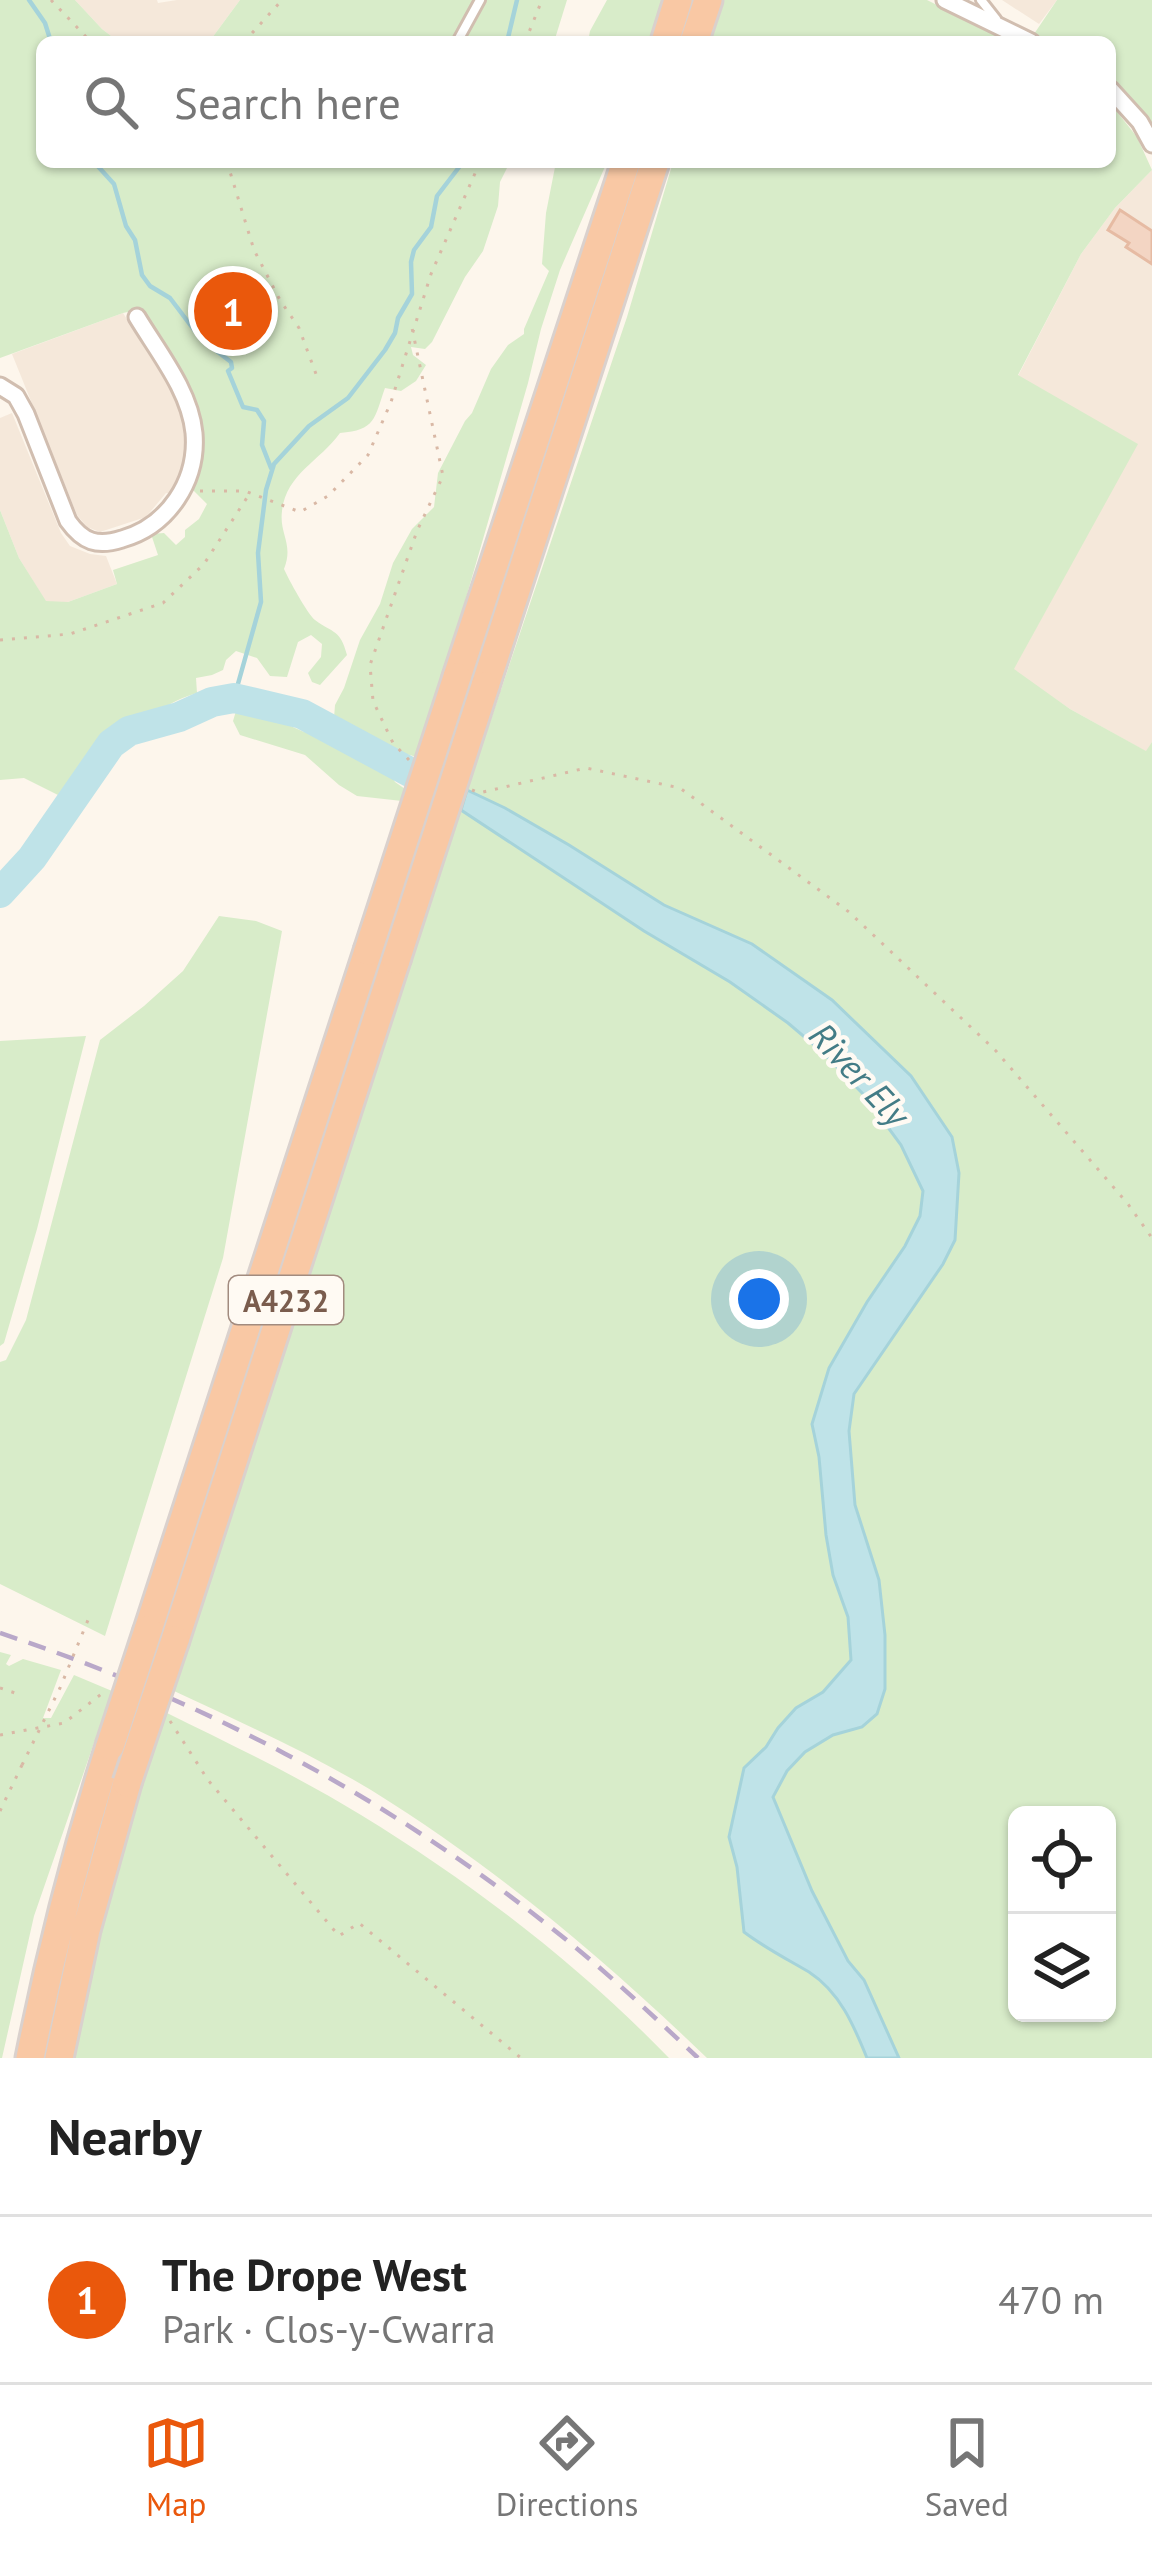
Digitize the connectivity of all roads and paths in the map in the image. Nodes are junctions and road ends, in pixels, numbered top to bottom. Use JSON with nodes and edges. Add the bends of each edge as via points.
{"nodes":[{"id":1,"x":51,"y":0,"type":"edge"},
{"id":2,"x":282,"y":0,"type":"edge"},
{"id":3,"x":480,"y":0,"type":"edge"},
{"id":4,"x":542,"y":0,"type":"edge"},
{"id":5,"x":679,"y":0,"type":"edge"},
{"id":6,"x":708,"y":0,"type":"edge"},
{"id":7,"x":945,"y":0,"type":"edge"},
{"id":8,"x":981,"y":0,"type":"edge"},
{"id":9,"x":1005,"y":29,"type":"junction"},
{"id":10,"x":85,"y":36,"type":"edge"},
{"id":11,"x":249,"y":36,"type":"edge"},
{"id":12,"x":460,"y":36,"type":"edge"},
{"id":13,"x":527,"y":36,"type":"edge"},
{"id":14,"x":667,"y":36,"type":"edge"},
{"id":15,"x":696,"y":36,"type":"edge"},
{"id":16,"x":1019,"y":36,"type":"edge"},
{"id":17,"x":1116,"y":96,"type":"edge"},
{"id":18,"x":1152,"y":143,"type":"edge"},
{"id":19,"x":229,"y":168,"type":"edge"},
{"id":20,"x":478,"y":168,"type":"edge"},
{"id":21,"x":624,"y":168,"type":"edge"},
{"id":22,"x":653,"y":168,"type":"edge"},
{"id":23,"x":137,"y":317,"type":"dead end"},
{"id":24,"x":412,"y":328,"type":"junction"},
{"id":25,"x":319,"y":382,"type":"dead end"},
{"id":26,"x":0,"y":386,"type":"edge"},
{"id":27,"x":200,"y":490,"type":"dead end"},
{"id":28,"x":250,"y":493,"type":"junction"},
{"id":29,"x":0,"y":640,"type":"edge"},
{"id":30,"x":407,"y":760,"type":"dead end"},
{"id":31,"x":461,"y":785,"type":"dead end"},
{"id":32,"x":1152,"y":1238,"type":"edge"},
{"id":33,"x":88,"y":1620,"type":"dead end"},
{"id":34,"x":0,"y":1688,"type":"edge"},
{"id":35,"x":108,"y":1690,"type":"dead end"},
{"id":36,"x":21,"y":1695,"type":"dead end"},
{"id":37,"x":165,"y":1713,"type":"dead end"},
{"id":38,"x":0,"y":1735,"type":"edge"},
{"id":39,"x":0,"y":1811,"type":"edge"},
{"id":40,"x":79,"y":1846,"type":"junction"},
{"id":41,"x":16,"y":2058,"type":"edge"},
{"id":42,"x":30,"y":2058,"type":"edge"},
{"id":43,"x":59,"y":2058,"type":"edge"},
{"id":44,"x":521,"y":2058,"type":"edge"}],
"edges":[{"from":1,"to":10,"type":"path"},
{"from":2,"to":11,"type":"path"},
{"from":3,"to":12,"type":"lane"},
{"from":4,"to":13,"type":"path"},
{"from":5,"to":14,"type":"highway"},
{"from":6,"to":15,"type":"highway"},
{"from":7,"to":9,"type":"street"},
{"from":8,"to":9,"type":"lane"},
{"from":9,"to":16,"type":"street"},
{"from":17,"to":18,"type":"street"},
{"from":19,"to":25,"type":"path","via":[[254,250]]},
{"from":20,"to":24,"type":"path"},
{"from":21,"to":40,"type":"highway","number":"A4232","bridge":true},
{"from":22,"to":43,"type":"highway","number":"A4232","bridge":true,"via":[[127,1784]]},
{"from":23,"to":26,"type":"street","via":[[183,395],[194,433],[181,491],[148,529],[101,544],[78,534],[26,414]]},
{"from":24,"to":28,"type":"path","via":[[368,454],[328,496],[300,512]]},
{"from":24,"to":30,"type":"path","via":[[443,476],[370,665],[373,701]]},
{"from":27,"to":28,"type":"path"},
{"from":28,"to":29,"type":"path","via":[[204,564],[163,603],[70,634]]},
{"from":31,"to":32,"type":"path","via":[[479,793],[586,768],[680,788],[848,912],[996,1051]]},
{"from":33,"to":39,"type":"path","bridge":true},
{"from":34,"to":36,"type":"path"},
{"from":35,"to":38,"type":"path","via":[[64,1723]]},
{"from":37,"to":44,"type":"path","via":[[208,1780],[339,1936],[358,1923]]},
{"from":40,"to":41,"type":"highway"},
{"from":40,"to":42,"type":"highway","number":"A4232"}]}
